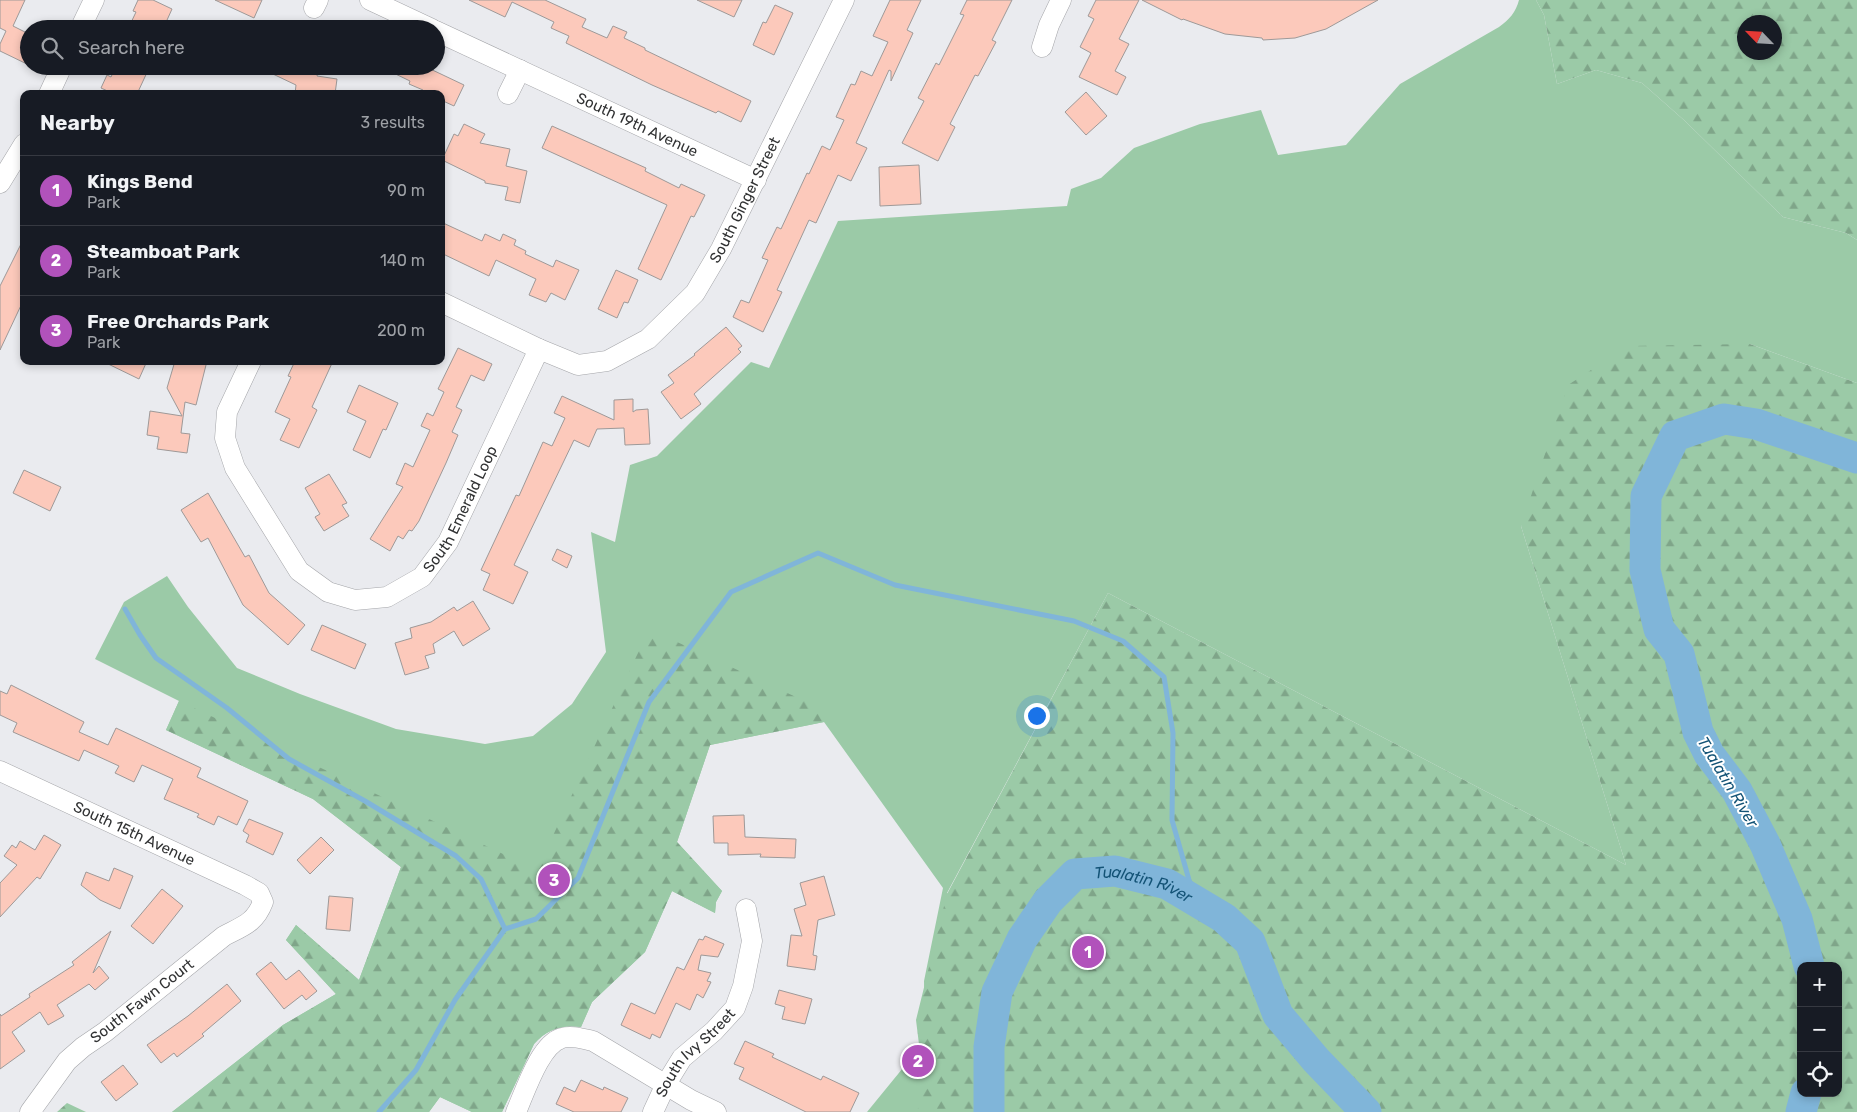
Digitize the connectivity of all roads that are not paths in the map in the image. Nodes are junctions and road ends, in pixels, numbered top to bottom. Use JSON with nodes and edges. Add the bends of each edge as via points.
{"nodes":[{"id":1,"x":94,"y":0,"type":"edge"},
{"id":2,"x":370,"y":0,"type":"edge"},
{"id":3,"x":844,"y":0,"type":"edge"},
{"id":4,"x":1061,"y":0,"type":"edge"},
{"id":5,"x":84,"y":20,"type":"edge"},
{"id":6,"x":413,"y":20,"type":"edge"},
{"id":7,"x":445,"y":35,"type":"edge"},
{"id":8,"x":1042,"y":47,"type":"dead end"},
{"id":9,"x":520,"y":70,"type":"junction"},
{"id":10,"x":58,"y":75,"type":"edge"},
{"id":11,"x":51,"y":90,"type":"edge"},
{"id":12,"x":508,"y":94,"type":"dead end"},
{"id":13,"x":20,"y":150,"type":"edge"},
{"id":14,"x":756,"y":180,"type":"junction"},
{"id":15,"x":0,"y":183,"type":"edge"},
{"id":16,"x":445,"y":304,"type":"edge"},
{"id":17,"x":539,"y":349,"type":"junction"},
{"id":18,"x":248,"y":365,"type":"edge"},
{"id":19,"x":1,"y":773,"type":"edge"},
{"id":20,"x":263,"y":902,"type":"joint"},
{"id":21,"x":746,"y":909,"type":"dead end"},
{"id":22,"x":666,"y":1084,"type":"junction"},
{"id":23,"x":30,"y":1112,"type":"edge"},
{"id":24,"x":516,"y":1112,"type":"edge"},
{"id":25,"x":653,"y":1112,"type":"edge"},
{"id":26,"x":716,"y":1112,"type":"edge"}],
"edges":[{"from":1,"to":5,"type":"street"},
{"from":2,"to":6,"type":"street"},
{"from":3,"to":14,"type":"street","name":"South Ginger Street"},
{"from":4,"to":8,"type":"street","via":[[1048,25]]},
{"from":7,"to":9,"type":"street","name":"South 19th Avenue"},
{"from":9,"to":12,"type":"street"},
{"from":9,"to":14,"type":"street","name":"South 19th Avenue"},
{"from":10,"to":11,"type":"street"},
{"from":13,"to":15,"type":"street"},
{"from":14,"to":17,"type":"street","name":"South Ginger Street","via":[[695,293],[648,339],[607,362],[578,364]]},
{"from":16,"to":17,"type":"street","name":"South Ginger Street"},
{"from":17,"to":18,"type":"street","name":"South Emerald Loop","via":[[448,542],[422,577],[387,596],[355,600],[328,592],[298,571],[235,468],[225,438],[227,412]]},
{"from":19,"to":20,"type":"street","name":"South 15th Avenue","via":[[245,885],[259,892]]},
{"from":20,"to":23,"type":"street","name":"South Fawn Court","via":[[258,914],[246,924],[224,936],[83,1046],[67,1061]]},
{"from":21,"to":22,"type":"street","name":"South Ivy Street","via":[[752,941],[735,1008],[682,1058]]},
{"from":22,"to":24,"type":"street","via":[[593,1041],[562,1038],[542,1055]]},
{"from":22,"to":25,"type":"street","name":"South Ivy Street"},
{"from":22,"to":26,"type":"street"}]}
